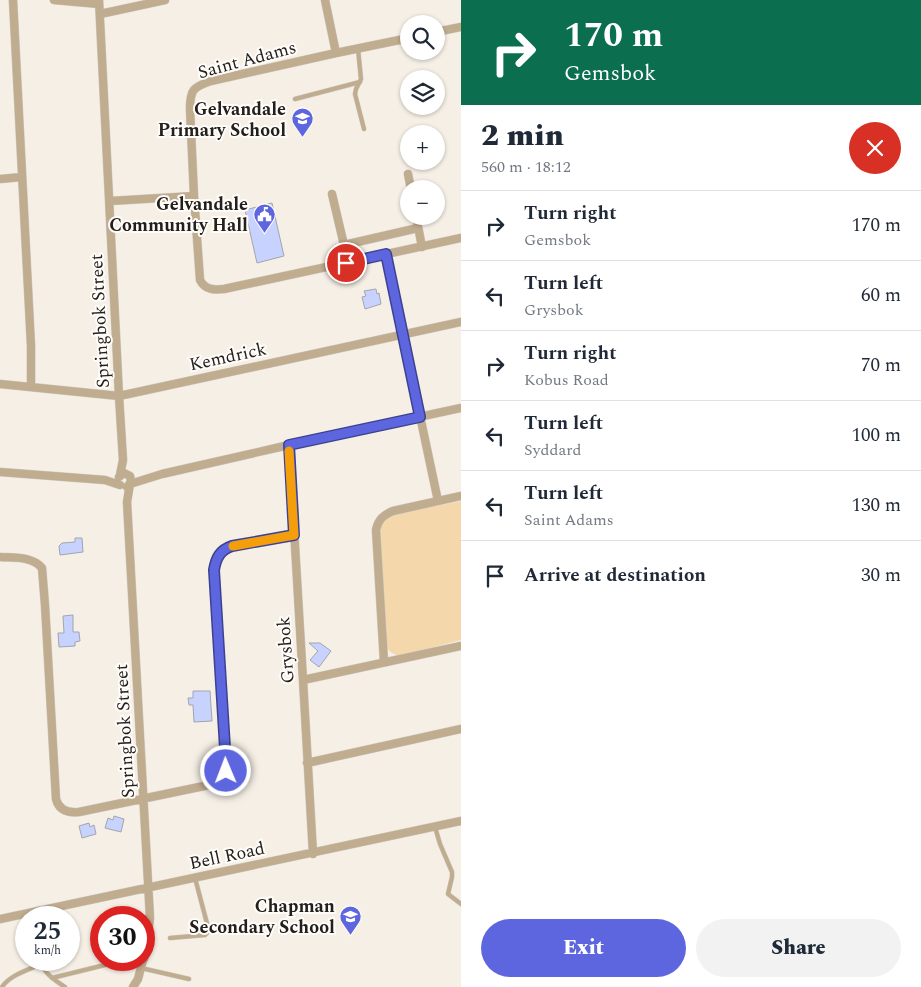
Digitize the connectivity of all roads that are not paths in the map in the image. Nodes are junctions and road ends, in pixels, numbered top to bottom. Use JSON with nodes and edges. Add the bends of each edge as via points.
{"nodes":[{"id":1,"x":13,"y":0,"type":"edge"},
{"id":2,"x":54,"y":0,"type":"edge"},
{"id":3,"x":166,"y":0,"type":"edge"},
{"id":4,"x":325,"y":0,"type":"edge"},
{"id":5,"x":99,"y":2,"type":"edge"},
{"id":6,"x":100,"y":14,"type":"junction"},
{"id":7,"x":461,"y":27,"type":"edge"},
{"id":8,"x":445,"y":30,"type":"edge"},
{"id":9,"x":400,"y":40,"type":"edge"},
{"id":10,"x":358,"y":49,"type":"junction"},
{"id":11,"x":336,"y":53,"type":"junction"},
{"id":12,"x":360,"y":82,"type":"junction"},
{"id":13,"x":295,"y":99,"type":"dead end"},
{"id":14,"x":364,"y":129,"type":"dead end"},
{"id":15,"x":408,"y":174,"type":"dead end"},
{"id":16,"x":22,"y":177,"type":"junction"},
{"id":17,"x":0,"y":179,"type":"edge"},
{"id":18,"x":409,"y":180,"type":"edge"},
{"id":19,"x":332,"y":194,"type":"dead end"},
{"id":20,"x":194,"y":196,"type":"junction"},
{"id":21,"x":110,"y":201,"type":"junction"},
{"id":22,"x":418,"y":225,"type":"edge"},
{"id":23,"x":418,"y":228,"type":"junction"},
{"id":24,"x":461,"y":238,"type":"edge"},
{"id":25,"x":344,"y":245,"type":"junction"},
{"id":26,"x":422,"y":247,"type":"junction"},
{"id":27,"x":386,"y":254,"type":"junction"},
{"id":28,"x":346,"y":263,"type":"junction"},
{"id":29,"x":461,"y":322,"type":"edge"},
{"id":30,"x":403,"y":334,"type":"junction"},
{"id":31,"x":0,"y":384,"type":"edge"},
{"id":32,"x":31,"y":386,"type":"junction"},
{"id":33,"x":119,"y":396,"type":"junction"},
{"id":34,"x":461,"y":408,"type":"edge"},
{"id":35,"x":420,"y":417,"type":"junction"},
{"id":36,"x":289,"y":445,"type":"junction"},
{"id":37,"x":0,"y":472,"type":"edge"},
{"id":38,"x":124,"y":480,"type":"junction"},
{"id":39,"x":461,"y":496,"type":"edge"},
{"id":40,"x":438,"y":501,"type":"junction"},
{"id":41,"x":294,"y":535,"type":"junction"},
{"id":42,"x":0,"y":557,"type":"edge"},
{"id":43,"x":461,"y":646,"type":"edge"},
{"id":44,"x":384,"y":662,"type":"junction"},
{"id":45,"x":304,"y":680,"type":"junction"},
{"id":46,"x":461,"y":729,"type":"edge"},
{"id":47,"x":307,"y":764,"type":"junction"},
{"id":48,"x":144,"y":798,"type":"junction"},
{"id":49,"x":461,"y":822,"type":"edge"},
{"id":50,"x":435,"y":827,"type":"junction"},
{"id":51,"x":313,"y":854,"type":"junction"},
{"id":52,"x":195,"y":878,"type":"junction"},
{"id":53,"x":148,"y":888,"type":"junction"},
{"id":54,"x":461,"y":904,"type":"edge"},
{"id":55,"x":71,"y":906,"type":"edge"},
{"id":56,"x":148,"y":906,"type":"edge"},
{"id":57,"x":15,"y":917,"type":"edge"},
{"id":58,"x":0,"y":919,"type":"edge"},
{"id":59,"x":170,"y":938,"type":"dead end"},
{"id":60,"x":155,"y":966,"type":"edge"},
{"id":61,"x":90,"y":969,"type":"edge"},
{"id":62,"x":24,"y":971,"type":"edge"},
{"id":63,"x":44,"y":971,"type":"edge"},
{"id":64,"x":139,"y":971,"type":"edge"},
{"id":65,"x":52,"y":978,"type":"junction"},
{"id":66,"x":189,"y":979,"type":"dead end"},
{"id":67,"x":2,"y":987,"type":"edge"},
{"id":68,"x":65,"y":987,"type":"edge"},
{"id":69,"x":133,"y":987,"type":"edge"}],
"edges":[{"from":1,"to":16,"type":"street"},
{"from":2,"to":5,"type":"street"},
{"from":3,"to":6,"type":"street"},
{"from":4,"to":11,"type":"street"},
{"from":5,"to":6,"type":"street","name":"Springbok Street"},
{"from":6,"to":21,"type":"street","name":"Springbok Street"},
{"from":7,"to":8,"type":"street"},
{"from":9,"to":10,"type":"street","name":"Saint Adams"},
{"from":10,"to":11,"type":"street","name":"Saint Adams"},
{"from":10,"to":12,"type":"lane"},
{"from":11,"to":20,"type":"street","name":"Saint Adams","via":[[202,84],[194,89],[190,98]]},
{"from":12,"to":13,"type":"lane"},
{"from":12,"to":14,"type":"lane","via":[[355,94]]},
{"from":15,"to":18,"type":"street"},
{"from":16,"to":17,"type":"street"},
{"from":16,"to":32,"type":"street"},
{"from":19,"to":25,"type":"street"},
{"from":20,"to":21,"type":"street"},
{"from":20,"to":28,"type":"street","name":"Saint Adams","via":[[200,280],[209,288],[224,289]]},
{"from":21,"to":33,"type":"street","name":"Springbok Street"},
{"from":22,"to":23,"type":"street"},
{"from":23,"to":25,"type":"street"},
{"from":23,"to":26,"type":"street"},
{"from":24,"to":26,"type":"street","name":"Saint Adams"},
{"from":25,"to":28,"type":"street"},
{"from":26,"to":27,"type":"street","name":"Saint Adams"},
{"from":27,"to":28,"type":"street","name":"Saint Adams"},
{"from":27,"to":30,"type":"street"},
{"from":29,"to":30,"type":"street","name":"Kemdrick"},
{"from":30,"to":33,"type":"street","name":"Kemdrick"},
{"from":30,"to":35,"type":"street"},
{"from":31,"to":32,"type":"street","name":"Kemdrick"},
{"from":32,"to":33,"type":"street","name":"Kemdrick"},
{"from":33,"to":38,"type":"street","name":"Springbok Street"},
{"from":34,"to":35,"type":"street"},
{"from":35,"to":36,"type":"street"},
{"from":35,"to":40,"type":"street"},
{"from":36,"to":38,"type":"street","via":[[147,478]]},
{"from":36,"to":41,"type":"street","name":"Grysbok"},
{"from":37,"to":38,"type":"street"},
{"from":38,"to":48,"type":"street","name":"Springbok Street"},
{"from":39,"to":40,"type":"street"},
{"from":40,"to":44,"type":"street","via":[[393,511],[384,515],[377,526]]},
{"from":41,"to":45,"type":"street","name":"Grysbok"},
{"from":41,"to":48,"type":"street","via":[[232,546],[221,552],[215,561],[224,774],[208,785]]},
{"from":42,"to":48,"type":"street","via":[[29,559],[42,568],[57,805],[67,812],[79,812]]},
{"from":43,"to":44,"type":"street"},
{"from":44,"to":45,"type":"street"},
{"from":45,"to":47,"type":"street","name":"Grysbok"},
{"from":46,"to":47,"type":"street"},
{"from":47,"to":51,"type":"street","name":"Grysbok"},
{"from":48,"to":53,"type":"street","name":"Springbok Street"},
{"from":49,"to":50,"type":"street","name":"Bell Road"},
{"from":50,"to":51,"type":"street","name":"Bell Road"},
{"from":50,"to":54,"type":"lane","via":[[452,872],[448,894]]},
{"from":51,"to":52,"type":"street","name":"Bell Road"},
{"from":52,"to":53,"type":"street","name":"Bell Road"},
{"from":52,"to":59,"type":"lane","via":[[209,931],[204,935]]},
{"from":53,"to":55,"type":"street","name":"Bell Road"},
{"from":53,"to":56,"type":"street","name":"Springbok Street"},
{"from":57,"to":58,"type":"street","name":"Bell Road"},
{"from":60,"to":66,"type":"lane"},
{"from":61,"to":65,"type":"lane"},
{"from":62,"to":67,"type":"lane"},
{"from":63,"to":65,"type":"lane"},
{"from":64,"to":69,"type":"street","name":"Springbok Street"},
{"from":65,"to":68,"type":"lane"}]}
